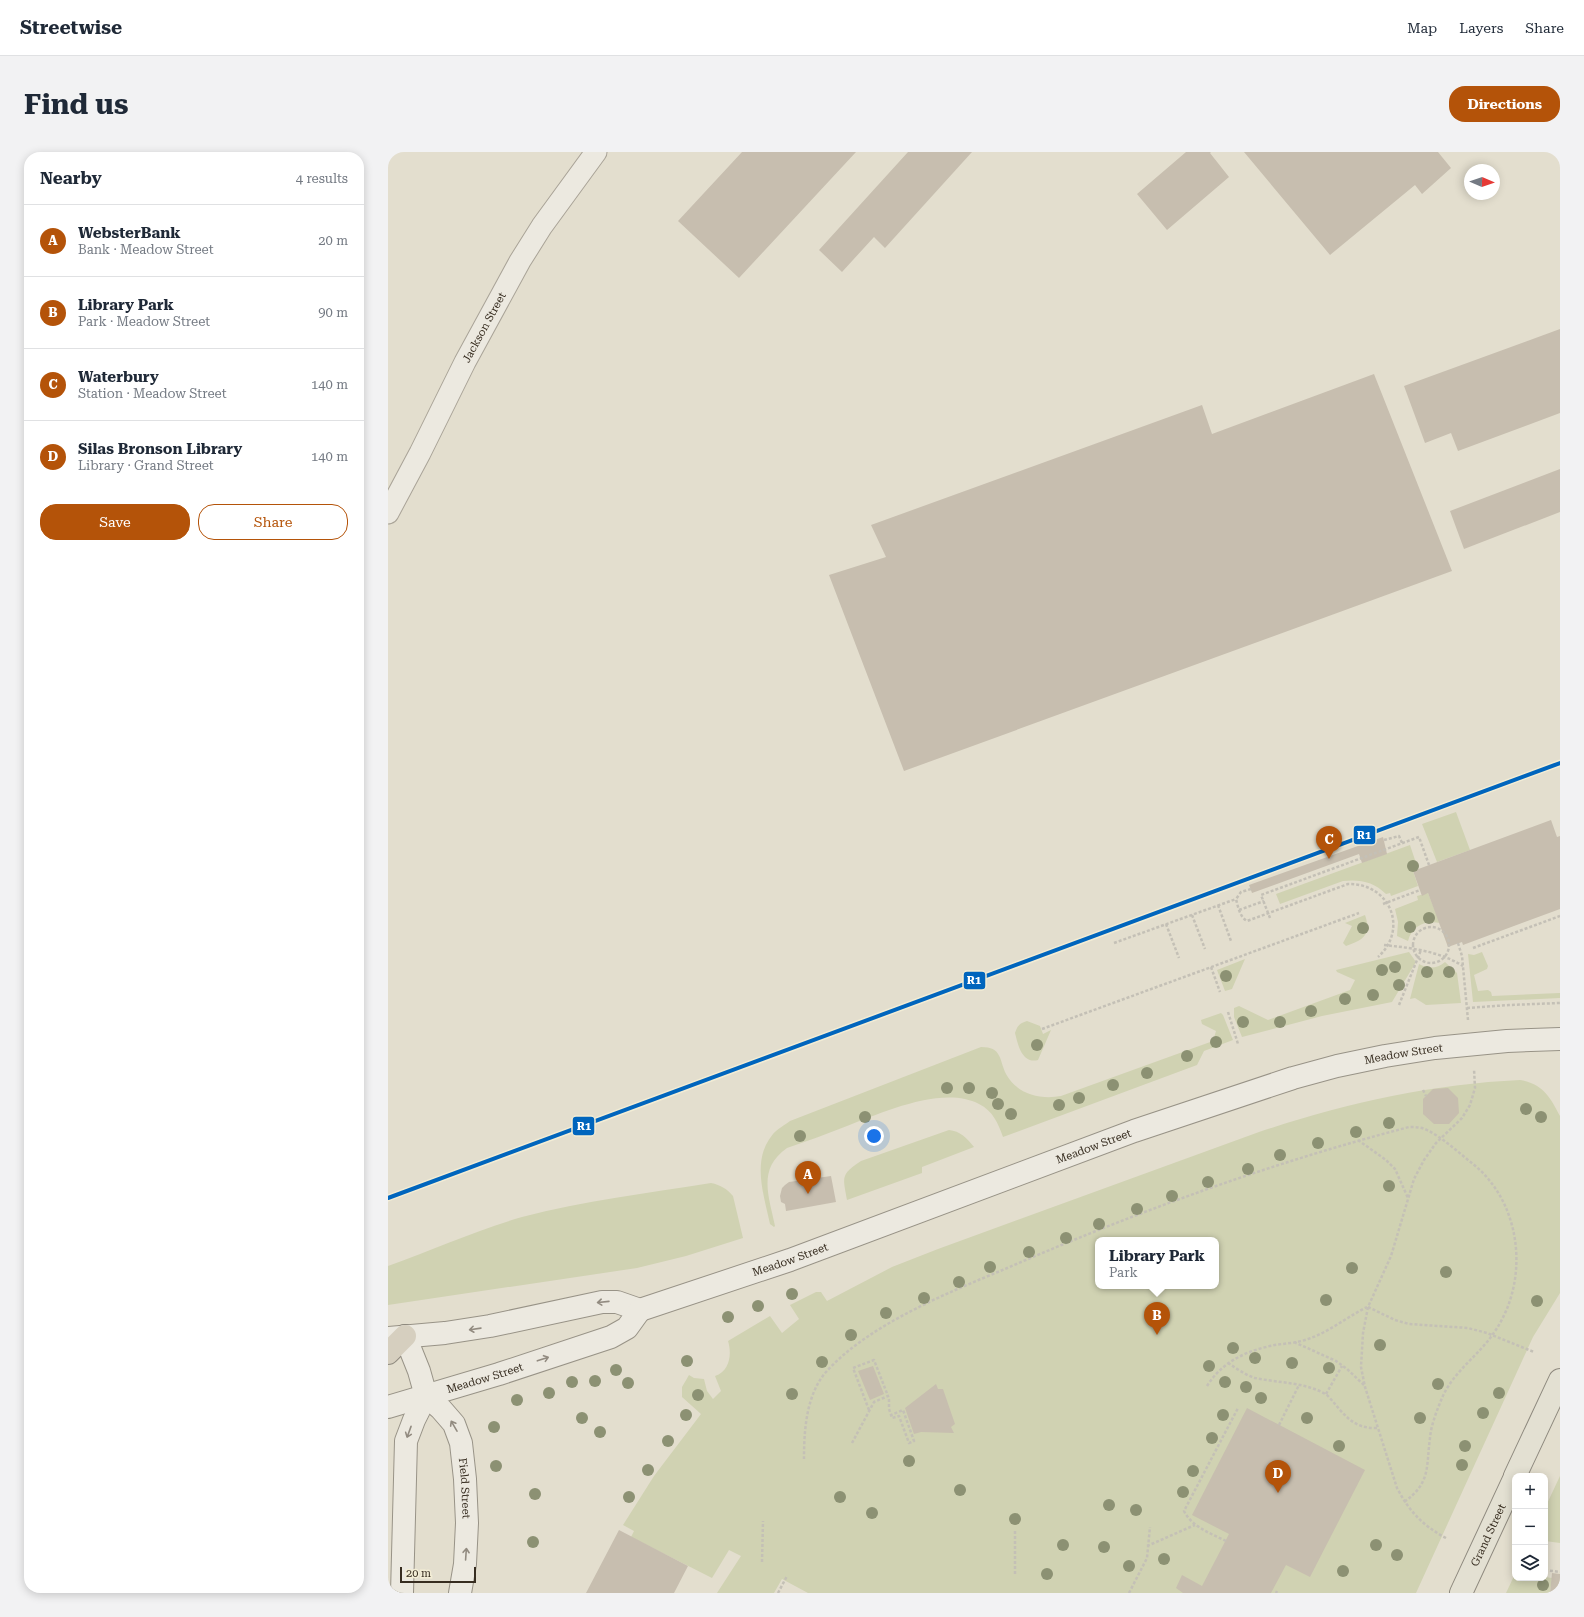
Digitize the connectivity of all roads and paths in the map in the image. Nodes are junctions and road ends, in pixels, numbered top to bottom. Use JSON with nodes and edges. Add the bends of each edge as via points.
{"nodes":[{"id":1,"x":596,"y":152,"type":"edge"},
{"id":2,"x":388,"y":513,"type":"edge"},
{"id":3,"x":1384,"y":840,"type":"dead end"},
{"id":4,"x":1402,"y":843,"type":"junction"},
{"id":5,"x":1429,"y":865,"type":"dead end"},
{"id":6,"x":1251,"y":889,"type":"dead end"},
{"id":7,"x":1420,"y":890,"type":"dead end"},
{"id":8,"x":1236,"y":899,"type":"junction"},
{"id":9,"x":1264,"y":901,"type":"junction"},
{"id":10,"x":1387,"y":902,"type":"junction"},
{"id":11,"x":1383,"y":904,"type":"dead end"},
{"id":12,"x":1218,"y":905,"type":"junction"},
{"id":13,"x":1239,"y":910,"type":"junction"},
{"id":14,"x":1268,"y":913,"type":"junction"},
{"id":15,"x":1359,"y":913,"type":"dead end"},
{"id":16,"x":1192,"y":915,"type":"junction"},
{"id":17,"x":1560,"y":916,"type":"edge"},
{"id":18,"x":1270,"y":918,"type":"dead end"},
{"id":19,"x":1166,"y":924,"type":"junction"},
{"id":20,"x":1231,"y":941,"type":"dead end"},
{"id":21,"x":1114,"y":943,"type":"dead end"},
{"id":22,"x":1458,"y":943,"type":"dead end"},
{"id":23,"x":1384,"y":946,"type":"dead end"},
{"id":24,"x":1389,"y":946,"type":"junction"},
{"id":25,"x":1473,"y":948,"type":"dead end"},
{"id":26,"x":1205,"y":949,"type":"dead end"},
{"id":27,"x":1421,"y":950,"type":"junction"},
{"id":28,"x":1444,"y":956,"type":"junction"},
{"id":29,"x":1378,"y":957,"type":"dead end"},
{"id":30,"x":1418,"y":957,"type":"junction"},
{"id":31,"x":1179,"y":958,"type":"dead end"},
{"id":32,"x":1211,"y":967,"type":"junction"},
{"id":33,"x":1463,"y":967,"type":"junction"},
{"id":34,"x":1220,"y":992,"type":"dead end"},
{"id":35,"x":1560,"y":1003,"type":"edge"},
{"id":36,"x":1399,"y":1006,"type":"dead end"},
{"id":37,"x":1228,"y":1012,"type":"dead end"},
{"id":38,"x":1042,"y":1029,"type":"dead end"},
{"id":39,"x":1559,"y":1041,"type":"edge"},
{"id":40,"x":1238,"y":1044,"type":"dead end"},
{"id":41,"x":1474,"y":1077,"type":"dead end"},
{"id":42,"x":1423,"y":1090,"type":"dead end"},
{"id":43,"x":1426,"y":1096,"type":"dead end"},
{"id":44,"x":1440,"y":1139,"type":"junction"},
{"id":45,"x":1358,"y":1140,"type":"junction"},
{"id":46,"x":1408,"y":1198,"type":"junction"},
{"id":47,"x":1368,"y":1307,"type":"junction"},
{"id":48,"x":640,"y":1310,"type":"junction"},
{"id":49,"x":1493,"y":1335,"type":"junction"},
{"id":50,"x":397,"y":1337,"type":"edge"},
{"id":51,"x":1293,"y":1342,"type":"junction"},
{"id":52,"x":1534,"y":1352,"type":"dead end"},
{"id":53,"x":388,"y":1353,"type":"edge"},
{"id":54,"x":1228,"y":1363,"type":"junction"},
{"id":55,"x":1342,"y":1366,"type":"junction"},
{"id":56,"x":1560,"y":1380,"type":"edge"},
{"id":57,"x":1298,"y":1385,"type":"junction"},
{"id":58,"x":1364,"y":1385,"type":"junction"},
{"id":59,"x":1207,"y":1386,"type":"dead end"},
{"id":60,"x":1326,"y":1394,"type":"junction"},
{"id":61,"x":426,"y":1396,"type":"junction"},
{"id":62,"x":888,"y":1396,"type":"junction"},
{"id":63,"x":388,"y":1408,"type":"edge"},
{"id":64,"x":1238,"y":1408,"type":"dead end"},
{"id":65,"x":869,"y":1410,"type":"junction"},
{"id":66,"x":891,"y":1415,"type":"junction"},
{"id":67,"x":1279,"y":1425,"type":"dead end"},
{"id":68,"x":1378,"y":1428,"type":"junction"},
{"id":69,"x":852,"y":1443,"type":"dead end"},
{"id":70,"x":804,"y":1459,"type":"dead end"},
{"id":71,"x":1516,"y":1473,"type":"edge"},
{"id":72,"x":1512,"y":1482,"type":"edge"},
{"id":73,"x":1404,"y":1502,"type":"junction"},
{"id":74,"x":763,"y":1521,"type":"dead end"},
{"id":75,"x":1195,"y":1525,"type":"junction"},
{"id":76,"x":1150,"y":1527,"type":"dead end"},
{"id":77,"x":1015,"y":1530,"type":"dead end"},
{"id":78,"x":1446,"y":1538,"type":"dead end"},
{"id":79,"x":1226,"y":1540,"type":"dead end"},
{"id":80,"x":1147,"y":1546,"type":"junction"},
{"id":81,"x":762,"y":1562,"type":"dead end"},
{"id":82,"x":1548,"y":1570,"type":"edge"},
{"id":83,"x":1560,"y":1572,"type":"edge"},
{"id":84,"x":1015,"y":1574,"type":"dead end"},
{"id":85,"x":787,"y":1576,"type":"dead end"},
{"id":86,"x":402,"y":1593,"type":"edge"},
{"id":87,"x":460,"y":1593,"type":"edge"},
{"id":88,"x":778,"y":1593,"type":"edge"},
{"id":89,"x":1129,"y":1593,"type":"edge"},
{"id":90,"x":1461,"y":1593,"type":"edge"}],
"edges":[{"from":1,"to":2,"type":"street","name":"Jackson Street","via":[[520,261]]},
{"from":3,"to":4,"type":"path","via":[[1399,836]]},
{"from":4,"to":5,"type":"path","via":[[1419,837]]},
{"from":4,"to":9,"type":"path","via":[[1261,895]]},
{"from":6,"to":8,"type":"path","via":[[1241,892]]},
{"from":7,"to":10,"type":"path"},
{"from":8,"to":12,"type":"path"},
{"from":8,"to":13,"type":"path"},
{"from":9,"to":13,"type":"path"},
{"from":9,"to":14,"type":"path"},
{"from":10,"to":11,"type":"path"},
{"from":10,"to":14,"type":"path","via":[[1374,889],[1360,884],[1348,884]]},
{"from":10,"to":24,"type":"path","via":[[1394,929]]},
{"from":12,"to":16,"type":"path"},
{"from":12,"to":20,"type":"path"},
{"from":13,"to":14,"type":"path","via":[[1247,921]]},
{"from":14,"to":18,"type":"path"},
{"from":15,"to":32,"type":"path"},
{"from":16,"to":19,"type":"path"},
{"from":16,"to":26,"type":"path"},
{"from":17,"to":25,"type":"path"},
{"from":19,"to":21,"type":"path"},
{"from":19,"to":31,"type":"path"},
{"from":22,"to":33,"type":"path"},
{"from":23,"to":24,"type":"path"},
{"from":24,"to":27,"type":"path"},
{"from":24,"to":29,"type":"path"},
{"from":27,"to":28,"type":"path"},
{"from":27,"to":30,"type":"path"},
{"from":28,"to":30,"type":"path","via":[[1436,962]]},
{"from":28,"to":30,"type":"path","via":[[1448,942],[1443,932],[1434,927],[1423,929],[1415,936],[1413,943]]},
{"from":28,"to":33,"type":"path"},
{"from":30,"to":36,"type":"path"},
{"from":32,"to":34,"type":"path"},
{"from":32,"to":38,"type":"path"},
{"from":33,"to":35,"type":"path","via":[[1467,1008]]},
{"from":37,"to":40,"type":"path"},
{"from":39,"to":48,"type":"main road","name":"Meadow Street","via":[[1507,1041],[1435,1048],[1337,1066],[1293,1078],[1134,1131],[790,1260]]},
{"from":41,"to":44,"type":"path","via":[[1475,1088],[1466,1112]]},
{"from":42,"to":43,"type":"path"},
{"from":44,"to":45,"type":"path","via":[[1426,1129],[1409,1127]]},
{"from":44,"to":46,"type":"path","via":[[1424,1160]]},
{"from":44,"to":49,"type":"path","via":[[1479,1169],[1496,1190],[1508,1213],[1517,1260],[1516,1281],[1510,1302]]},
{"from":45,"to":46,"type":"path","via":[[1395,1169]]},
{"from":45,"to":70,"type":"path","via":[[1196,1192],[1053,1248],[908,1313],[883,1327],[842,1357],[819,1382],[806,1418]]},
{"from":46,"to":47,"type":"path","via":[[1392,1256]]},
{"from":47,"to":49,"type":"path","via":[[1409,1324],[1468,1328]]},
{"from":47,"to":51,"type":"path","via":[[1324,1332]]},
{"from":47,"to":58,"type":"path","via":[[1361,1354]]},
{"from":48,"to":50,"type":"main road","one_way":true,"via":[[617,1302],[602,1302],[490,1326]]},
{"from":61,"to":48,"type":"main road","name":"Meadow Street","one_way":true,"via":[[611,1337],[627,1328]]},
{"from":49,"to":52,"type":"path"},
{"from":49,"to":73,"type":"path","via":[[1453,1380],[1443,1396],[1430,1438],[1426,1475],[1413,1496]]},
{"from":50,"to":53,"type":"highway"},
{"from":50,"to":61,"type":"main road","via":[[419,1371]]},
{"from":51,"to":54,"type":"path","via":[[1247,1353]]},
{"from":51,"to":55,"type":"path"},
{"from":54,"to":57,"type":"path","via":[[1248,1376]]},
{"from":54,"to":59,"type":"path"},
{"from":55,"to":58,"type":"path"},
{"from":55,"to":60,"type":"path"},
{"from":56,"to":71,"type":"main road","name":"Grand Street"},
{"from":57,"to":60,"type":"path"},
{"from":57,"to":67,"type":"path"},
{"from":58,"to":68,"type":"path"},
{"from":60,"to":68,"type":"path","via":[[1353,1423]]},
{"from":61,"to":63,"type":"main road","name":"Meadow Street"},
{"from":61,"to":86,"type":"main road","one_way":true,"via":[[406,1441]]},
{"from":87,"to":61,"type":"main road","name":"Field Street","one_way":true,"via":[[465,1564],[467,1523],[461,1443],[454,1424]]},
{"from":62,"to":65,"type":"path","via":[[874,1402]]},
{"from":62,"to":65,"type":"path","via":[[874,1360],[853,1368]]},
{"from":62,"to":66,"type":"path"},
{"from":64,"to":75,"type":"path","via":[[1184,1511]]},
{"from":65,"to":69,"type":"path"},
{"from":66,"to":66,"type":"path","via":[[892,1418],[899,1416],[908,1443],[914,1441],[903,1410]]},
{"from":68,"to":73,"type":"path","via":[[1391,1472]]},
{"from":72,"to":90,"type":"main road","name":"Grand Street"},
{"from":73,"to":78,"type":"path","via":[[1424,1525]]},
{"from":74,"to":81,"type":"path"},
{"from":75,"to":79,"type":"path"},
{"from":75,"to":80,"type":"path"},
{"from":76,"to":80,"type":"path"},
{"from":77,"to":84,"type":"path"},
{"from":80,"to":89,"type":"path","via":[[1147,1558]]},
{"from":82,"to":83,"type":"path"},
{"from":85,"to":88,"type":"path"}]}
